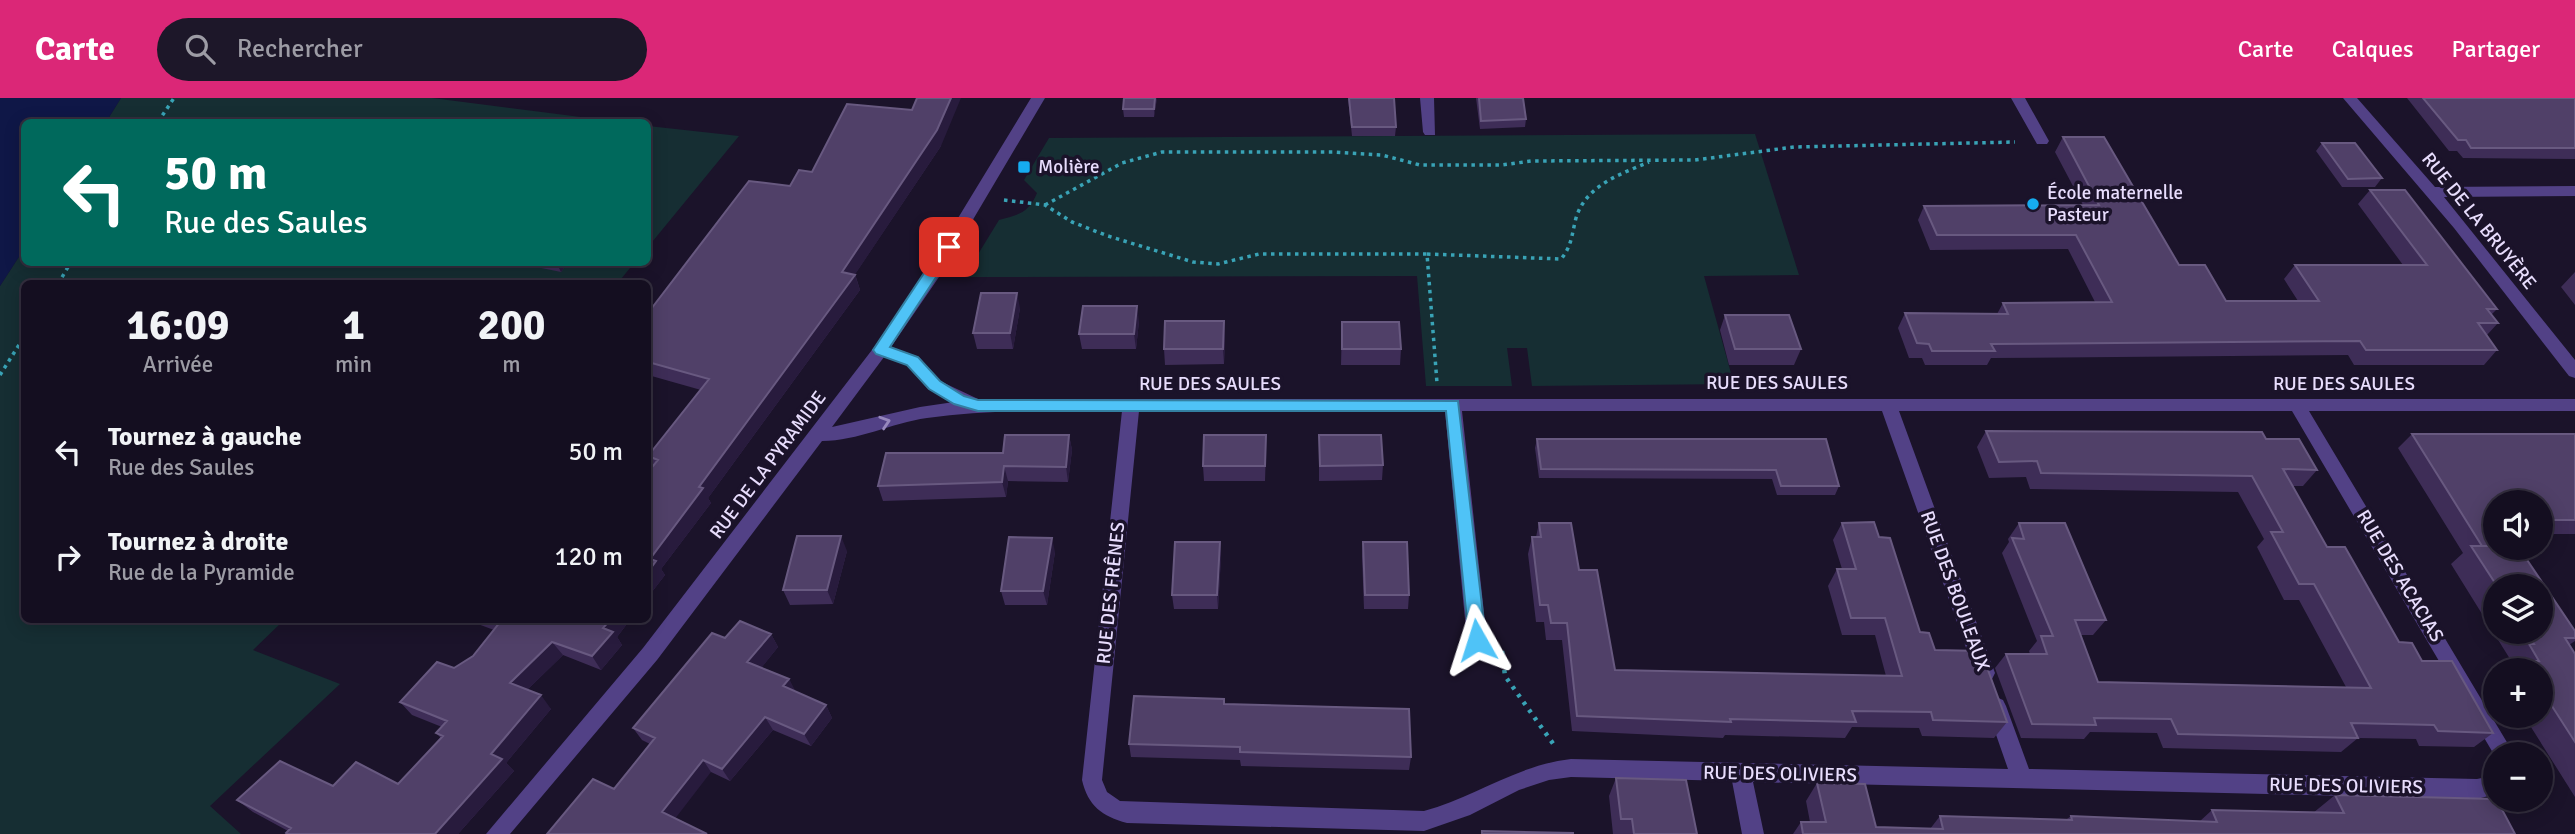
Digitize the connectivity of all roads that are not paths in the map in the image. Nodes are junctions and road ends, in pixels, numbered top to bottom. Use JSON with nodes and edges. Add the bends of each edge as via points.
{"nodes":[{"id":1,"x":1038,"y":98,"type":"edge"},
{"id":2,"x":1427,"y":98,"type":"edge"},
{"id":3,"x":2018,"y":98,"type":"edge"},
{"id":4,"x":2350,"y":98,"type":"edge"},
{"id":5,"x":1430,"y":132,"type":"dead end"},
{"id":6,"x":2042,"y":142,"type":"road end"},
{"id":7,"x":2575,"y":191,"type":"edge"},
{"id":8,"x":2431,"y":192,"type":"junction"},
{"id":9,"x":881,"y":350,"type":"junction"},
{"id":10,"x":2575,"y":372,"type":"edge"},
{"id":11,"x":1888,"y":404,"type":"junction"},
{"id":12,"x":2297,"y":404,"type":"junction"},
{"id":13,"x":2575,"y":404,"type":"edge"},
{"id":14,"x":978,"y":405,"type":"junction"},
{"id":15,"x":1446,"y":405,"type":"junction"},
{"id":16,"x":1130,"y":406,"type":"junction"},
{"id":17,"x":818,"y":434,"type":"junction"},
{"id":18,"x":1477,"y":640,"type":"road end"},
{"id":19,"x":2498,"y":742,"type":"edge"},
{"id":20,"x":1741,"y":774,"type":"junction"},
{"id":21,"x":2022,"y":779,"type":"junction"},
{"id":22,"x":1092,"y":780,"type":"joint"},
{"id":23,"x":2483,"y":787,"type":"edge"},
{"id":24,"x":497,"y":834,"type":"edge"},
{"id":25,"x":1753,"y":834,"type":"edge"}],
"edges":[{"from":1,"to":9,"type":"street","name":"RUE DE LA PYRAMIDE"},
{"from":2,"to":5,"type":"street"},
{"from":3,"to":6,"type":"street"},
{"from":4,"to":8,"type":"street","name":"RUE DE LA BRUYÈRE"},
{"from":7,"to":8,"type":"street"},
{"from":8,"to":10,"type":"street","name":"RUE DE LA BRUYÈRE"},
{"from":9,"to":14,"type":"street","name":"RUE DES SAULES","via":[[913,361],[934,385]]},
{"from":9,"to":17,"type":"street","name":"RUE DE LA PYRAMIDE"},
{"from":11,"to":12,"type":"street","name":"RUE DES SAULES"},
{"from":11,"to":15,"type":"street","name":"RUE DES SAULES"},
{"from":11,"to":21,"type":"street","name":"RUE DES BOULEAUX"},
{"from":12,"to":13,"type":"street","name":"RUE DES SAULES"},
{"from":12,"to":19,"type":"street","name":"RUE DES ACACIAS"},
{"from":14,"to":16,"type":"street","name":"RUE DES SAULES"},
{"from":17,"to":14,"type":"street","name":"RUE DES SAULES","one_way":true,"via":[[841,434],[909,415]]},
{"from":15,"to":16,"type":"street","name":"RUE DES SAULES"},
{"from":15,"to":18,"type":"street"},
{"from":16,"to":22,"type":"street","name":"RUE DES FRÊNES"},
{"from":17,"to":24,"type":"street","name":"RUE DE LA PYRAMIDE","via":[[650,653]]},
{"from":20,"to":21,"type":"street","name":"RUE DES OLIVIERS"},
{"from":20,"to":22,"type":"street","name":"RUE DES OLIVIERS","via":[[1571,768],[1535,772],[1444,817],[1405,822],[1127,813],[1102,803]]},
{"from":20,"to":25,"type":"street"},
{"from":21,"to":23,"type":"street","name":"RUE DES OLIVIERS"}]}
